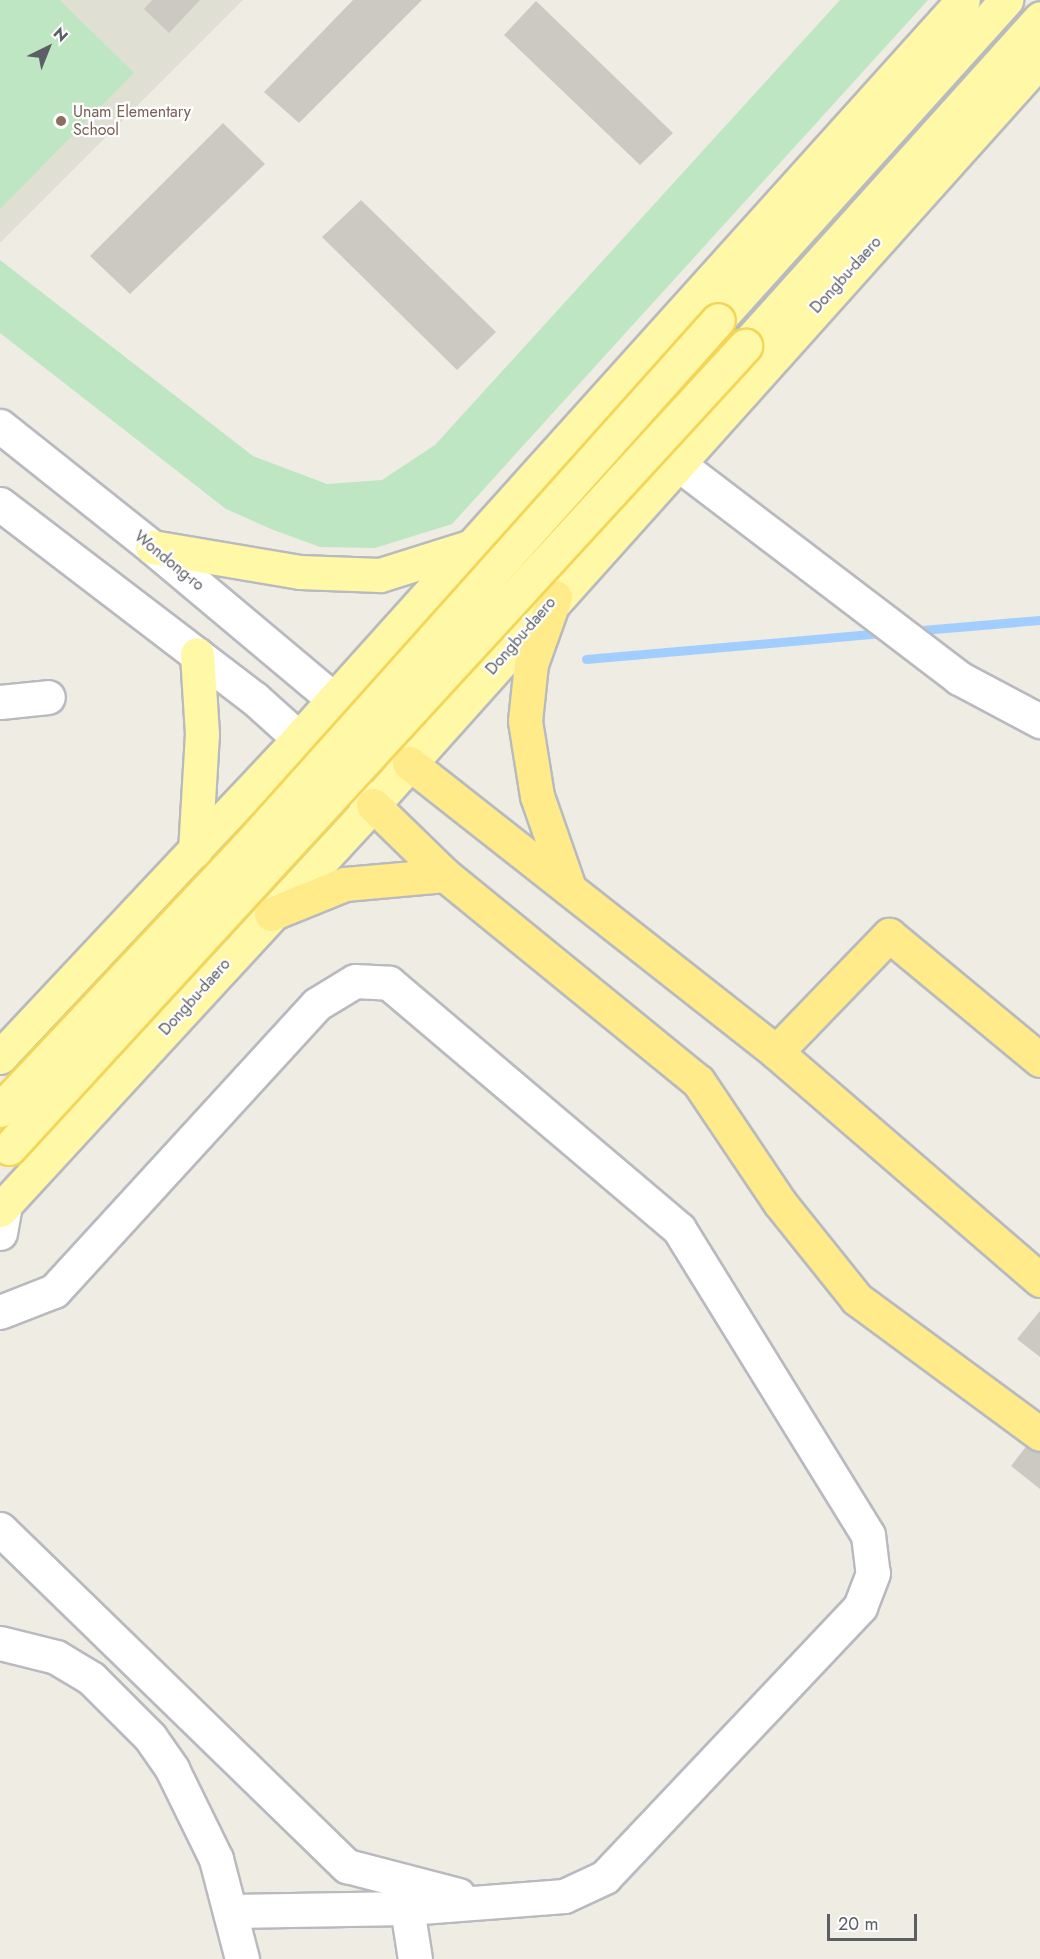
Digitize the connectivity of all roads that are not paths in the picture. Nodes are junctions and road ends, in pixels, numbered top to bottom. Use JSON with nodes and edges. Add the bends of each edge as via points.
{"nodes":[{"id":1,"x":963,"y":0,"type":"edge"},
{"id":2,"x":1006,"y":0,"type":"edge"},
{"id":3,"x":1040,"y":18,"type":"edge"},
{"id":4,"x":1040,"y":60,"type":"edge"},
{"id":5,"x":0,"y":426,"type":"edge"},
{"id":6,"x":676,"y":463,"type":"junction"},
{"id":7,"x":0,"y":504,"type":"edge"},
{"id":8,"x":474,"y":546,"type":"junction"},
{"id":9,"x":152,"y":547,"type":"junction"},
{"id":10,"x":555,"y":597,"type":"junction"},
{"id":11,"x":197,"y":654,"type":"junction"},
{"id":12,"x":48,"y":697,"type":"dead end"},
{"id":13,"x":335,"y":699,"type":"junction"},
{"id":14,"x":0,"y":702,"type":"edge"},
{"id":15,"x":1040,"y":721,"type":"edge"},
{"id":16,"x":300,"y":737,"type":"junction"},
{"id":17,"x":409,"y":763,"type":"junction"},
{"id":18,"x":373,"y":805,"type":"junction"},
{"id":19,"x":195,"y":851,"type":"junction"},
{"id":20,"x":445,"y":875,"type":"junction"},
{"id":21,"x":568,"y":885,"type":"junction"},
{"id":22,"x":271,"y":914,"type":"junction"},
{"id":23,"x":776,"y":1052,"type":"junction"},
{"id":24,"x":0,"y":1057,"type":"edge"},
{"id":25,"x":1040,"y":1060,"type":"edge"},
{"id":26,"x":0,"y":1110,"type":"edge"},
{"id":27,"x":5,"y":1153,"type":"edge"},
{"id":28,"x":2,"y":1216,"type":"edge"},
{"id":29,"x":1040,"y":1280,"type":"edge"},
{"id":30,"x":0,"y":1312,"type":"edge"},
{"id":31,"x":1040,"y":1434,"type":"edge"},
{"id":32,"x":0,"y":1529,"type":"edge"},
{"id":33,"x":0,"y":1643,"type":"edge"},
{"id":34,"x":486,"y":1902,"type":"junction"},
{"id":35,"x":407,"y":1908,"type":"junction"},
{"id":36,"x":232,"y":1911,"type":"junction"},
{"id":37,"x":242,"y":1959,"type":"edge"},
{"id":38,"x":415,"y":1959,"type":"edge"}],
"edges":[{"from":1,"to":8,"type":"main road"},
{"from":2,"to":26,"type":"main road","bridge":true,"via":[[248,846]]},
{"from":3,"to":27,"type":"main road","name":"Dongbu-daero","bridge":true},
{"from":4,"to":6,"type":"main road","name":"Dongbu-daero"},
{"from":5,"to":9,"type":"street","name":"Wondong-ro"},
{"from":6,"to":10,"type":"main road","name":"Dongbu-daero"},
{"from":6,"to":15,"type":"street","via":[[959,678]]},
{"from":7,"to":11,"type":"street"},
{"from":8,"to":9,"type":"main road","via":[[380,575],[300,572]]},
{"from":8,"to":13,"type":"main road"},
{"from":9,"to":13,"type":"street","name":"Wondong-ro"},
{"from":10,"to":17,"type":"main road","name":"Dongbu-daero"},
{"from":10,"to":21,"type":"highway","via":[[531,664],[525,721],[537,796]]},
{"from":11,"to":16,"type":"street"},
{"from":11,"to":19,"type":"main road","via":[[202,734]]},
{"from":12,"to":14,"type":"street"},
{"from":13,"to":16,"type":"main road"},
{"from":13,"to":17,"type":"street","name":"Wondong-ro"},
{"from":16,"to":18,"type":"street"},
{"from":16,"to":19,"type":"main road"},
{"from":17,"to":18,"type":"main road","name":"Dongbu-daero"},
{"from":17,"to":21,"type":"highway"},
{"from":18,"to":20,"type":"highway"},
{"from":18,"to":22,"type":"main road","name":"Dongbu-daero"},
{"from":19,"to":24,"type":"main road"},
{"from":20,"to":22,"type":"highway","via":[[345,884]]},
{"from":20,"to":31,"type":"highway","via":[[698,1081],[780,1203],[857,1299]]},
{"from":21,"to":23,"type":"highway"},
{"from":22,"to":28,"type":"main road","name":"Dongbu-daero"},
{"from":23,"to":25,"type":"highway","via":[[889,935]]},
{"from":23,"to":29,"type":"highway"},
{"from":30,"to":34,"type":"street","via":[[54,1291],[317,1004],[355,981],[389,983],[679,1229],[868,1535],[873,1573],[860,1607],[605,1877],[564,1896]]},
{"from":32,"to":34,"type":"street","via":[[347,1866]]},
{"from":33,"to":36,"type":"street","via":[[56,1657],[91,1678],[150,1737],[172,1769],[216,1859]]},
{"from":34,"to":35,"type":"street"},
{"from":35,"to":36,"type":"street"},
{"from":35,"to":38,"type":"street"},
{"from":36,"to":37,"type":"street"}]}
